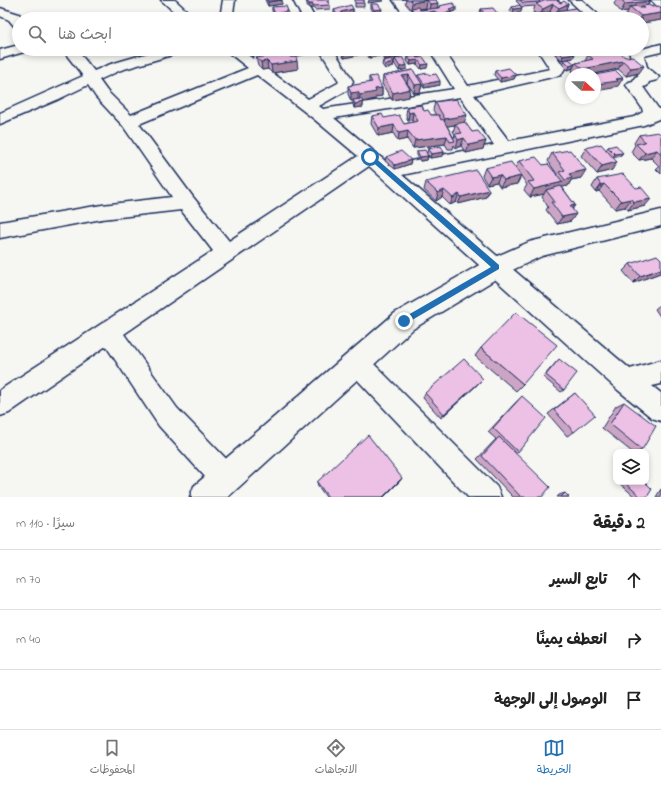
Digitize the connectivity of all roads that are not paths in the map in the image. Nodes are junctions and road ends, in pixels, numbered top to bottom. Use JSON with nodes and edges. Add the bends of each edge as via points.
{"nodes":[{"id":1,"x":166,"y":0,"type":"edge"},
{"id":2,"x":229,"y":0,"type":"edge"},
{"id":3,"x":299,"y":0,"type":"edge"},
{"id":4,"x":399,"y":0,"type":"edge"},
{"id":5,"x":575,"y":0,"type":"edge"},
{"id":6,"x":657,"y":0,"type":"edge"},
{"id":7,"x":661,"y":3,"type":"edge"},
{"id":8,"x":0,"y":12,"type":"edge"},
{"id":9,"x":181,"y":12,"type":"edge"},
{"id":10,"x":227,"y":12,"type":"edge"},
{"id":11,"x":305,"y":12,"type":"edge"},
{"id":12,"x":408,"y":12,"type":"edge"},
{"id":13,"x":589,"y":12,"type":"edge"},
{"id":14,"x":12,"y":16,"type":"edge"},
{"id":15,"x":661,"y":48,"type":"edge"},
{"id":16,"x":649,"y":49,"type":"edge"},
{"id":17,"x":12,"y":51,"type":"edge"},
{"id":18,"x":0,"y":55,"type":"edge"},
{"id":19,"x":75,"y":56,"type":"edge"},
{"id":20,"x":153,"y":56,"type":"edge"},
{"id":21,"x":240,"y":56,"type":"edge"},
{"id":22,"x":283,"y":56,"type":"edge"},
{"id":23,"x":330,"y":56,"type":"edge"},
{"id":24,"x":441,"y":56,"type":"edge"},
{"id":25,"x":549,"y":56,"type":"edge"},
{"id":26,"x":636,"y":56,"type":"edge"},
{"id":27,"x":252,"y":65,"type":"junction"},
{"id":28,"x":91,"y":78,"type":"junction"},
{"id":29,"x":464,"y":92,"type":"junction"},
{"id":30,"x":313,"y":110,"type":"junction"},
{"id":31,"x":0,"y":119,"type":"edge"},
{"id":32,"x":129,"y":122,"type":"junction"},
{"id":33,"x":505,"y":148,"type":"junction"},
{"id":34,"x":370,"y":157,"type":"junction"},
{"id":35,"x":386,"y":172,"type":"junction"},
{"id":36,"x":186,"y":202,"type":"junction"},
{"id":37,"x":661,"y":218,"type":"edge"},
{"id":38,"x":0,"y":230,"type":"edge"},
{"id":39,"x":226,"y":252,"type":"junction"},
{"id":40,"x":496,"y":267,"type":"junction"},
{"id":41,"x":109,"y":331,"type":"junction"},
{"id":42,"x":356,"y":363,"type":"junction"},
{"id":43,"x":661,"y":372,"type":"edge"},
{"id":44,"x":627,"y":382,"type":"junction"},
{"id":45,"x":0,"y":404,"type":"edge"},
{"id":46,"x":661,"y":409,"type":"edge"},
{"id":47,"x":226,"y":479,"type":"junction"},
{"id":48,"x":205,"y":497,"type":"edge"},
{"id":49,"x":487,"y":497,"type":"edge"}],
"edges":[{"from":1,"to":9,"type":"street"},
{"from":2,"to":10,"type":"street"},
{"from":3,"to":11,"type":"street"},
{"from":4,"to":12,"type":"street"},
{"from":5,"to":13,"type":"street"},
{"from":6,"to":7,"type":"street"},
{"from":8,"to":14,"type":"street"},
{"from":15,"to":16,"type":"street"},
{"from":17,"to":18,"type":"street"},
{"from":19,"to":28,"type":"street"},
{"from":20,"to":28,"type":"street","via":[[116,67]]},
{"from":21,"to":27,"type":"street"},
{"from":22,"to":27,"type":"street"},
{"from":23,"to":30,"type":"street","via":[[346,81],[344,86]]},
{"from":24,"to":29,"type":"street"},
{"from":25,"to":29,"type":"street","via":[[558,68],[556,72]]},
{"from":26,"to":33,"type":"street","via":[[639,68],[652,77],[640,80],[642,83],[634,85],[650,106],[649,110],[656,114],[638,121]]},
{"from":27,"to":30,"type":"street"},
{"from":27,"to":32,"type":"street"},
{"from":28,"to":31,"type":"street"},
{"from":28,"to":32,"type":"street","via":[[101,94]]},
{"from":29,"to":30,"type":"street"},
{"from":29,"to":33,"type":"street"},
{"from":30,"to":34,"type":"street"},
{"from":32,"to":36,"type":"street"},
{"from":33,"to":35,"type":"street"},
{"from":34,"to":35,"type":"street"},
{"from":34,"to":39,"type":"street"},
{"from":35,"to":40,"type":"street"},
{"from":36,"to":38,"type":"street","via":[[102,212]]},
{"from":36,"to":39,"type":"street"},
{"from":37,"to":40,"type":"street","via":[[537,248]]},
{"from":39,"to":41,"type":"street"},
{"from":40,"to":42,"type":"street","via":[[404,321]]},
{"from":40,"to":44,"type":"street"},
{"from":41,"to":45,"type":"street"},
{"from":41,"to":47,"type":"street","via":[[168,417]]},
{"from":42,"to":47,"type":"street"},
{"from":42,"to":49,"type":"street"},
{"from":43,"to":44,"type":"street"},
{"from":44,"to":46,"type":"street"},
{"from":47,"to":48,"type":"street"}]}
